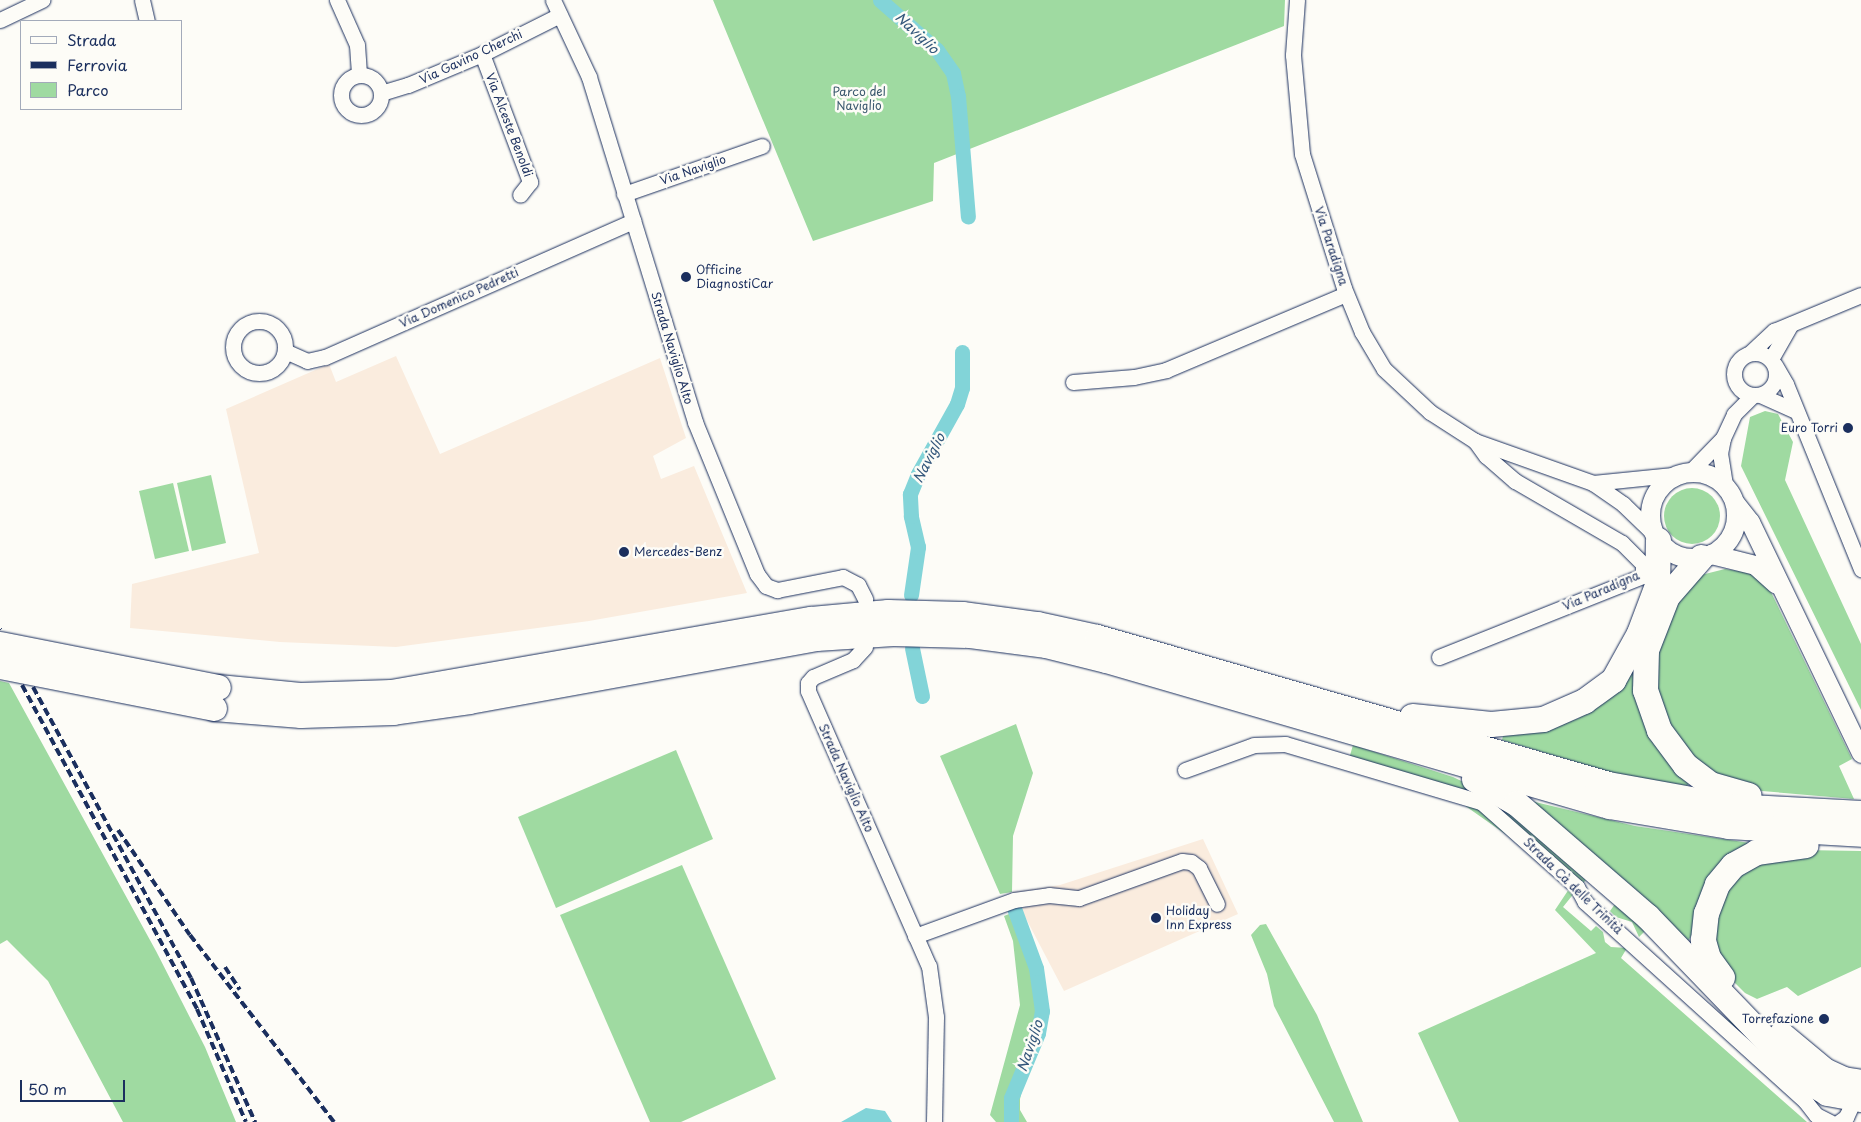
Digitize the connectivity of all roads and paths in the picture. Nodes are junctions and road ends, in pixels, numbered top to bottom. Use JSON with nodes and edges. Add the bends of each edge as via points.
{"nodes":[{"id":1,"x":42,"y":0,"type":"edge"},
{"id":2,"x":142,"y":0,"type":"edge"},
{"id":3,"x":337,"y":0,"type":"edge"},
{"id":4,"x":553,"y":0,"type":"edge"},
{"id":5,"x":1298,"y":0,"type":"edge"},
{"id":6,"x":560,"y":15,"type":"junction"},
{"id":7,"x":0,"y":20,"type":"edge"},
{"id":8,"x":147,"y":20,"type":"edge"},
{"id":9,"x":482,"y":54,"type":"junction"},
{"id":10,"x":359,"y":75,"type":"junction"},
{"id":11,"x":381,"y":93,"type":"junction"},
{"id":12,"x":762,"y":146,"type":"dead end"},
{"id":13,"x":520,"y":194,"type":"dead end"},
{"id":14,"x":624,"y":194,"type":"junction"},
{"id":15,"x":633,"y":221,"type":"junction"},
{"id":16,"x":1346,"y":294,"type":"junction"},
{"id":17,"x":1861,"y":295,"type":"edge"},
{"id":18,"x":1791,"y":324,"type":"junction"},
{"id":19,"x":285,"y":351,"type":"dead end"},
{"id":20,"x":1750,"y":353,"type":"junction"},
{"id":21,"x":1773,"y":362,"type":"junction"},
{"id":22,"x":1734,"y":377,"type":"junction"},
{"id":23,"x":1074,"y":382,"type":"dead end"},
{"id":24,"x":1756,"y":396,"type":"junction"},
{"id":25,"x":1796,"y":411,"type":"junction"},
{"id":26,"x":1734,"y":414,"type":"junction"},
{"id":27,"x":1723,"y":438,"type":"junction"},
{"id":28,"x":1475,"y":441,"type":"junction"},
{"id":29,"x":1686,"y":473,"type":"junction"},
{"id":30,"x":1593,"y":482,"type":"junction"},
{"id":31,"x":1725,"y":486,"type":"junction"},
{"id":32,"x":1735,"y":503,"type":"junction"},
{"id":33,"x":1656,"y":537,"type":"junction"},
{"id":34,"x":1706,"y":556,"type":"junction"},
{"id":35,"x":1861,"y":569,"type":"edge"},
{"id":36,"x":1783,"y":590,"type":"junction"},
{"id":37,"x":865,"y":599,"type":"dead end"},
{"id":38,"x":0,"y":644,"type":"edge"},
{"id":39,"x":865,"y":647,"type":"dead end"},
{"id":40,"x":1439,"y":657,"type":"dead end"},
{"id":41,"x":0,"y":666,"type":"edge"},
{"id":42,"x":1258,"y":684,"type":"junction"},
{"id":43,"x":216,"y":698,"type":"junction"},
{"id":44,"x":1341,"y":729,"type":"junction"},
{"id":45,"x":1861,"y":754,"type":"edge"},
{"id":46,"x":1185,"y":770,"type":"dead end"},
{"id":47,"x":1858,"y":820,"type":"edge"},
{"id":48,"x":1861,"y":845,"type":"edge"},
{"id":49,"x":1217,"y":904,"type":"dead end"},
{"id":50,"x":915,"y":936,"type":"junction"},
{"id":51,"x":1861,"y":1082,"type":"edge"},
{"id":52,"x":1814,"y":1096,"type":"junction"},
{"id":53,"x":1861,"y":1099,"type":"edge"},
{"id":54,"x":934,"y":1122,"type":"edge"},
{"id":55,"x":1830,"y":1122,"type":"edge"},
{"id":56,"x":1839,"y":1122,"type":"edge"}],
"edges":[{"from":1,"to":7,"type":"street"},
{"from":2,"to":8,"type":"street"},
{"from":3,"to":10,"type":"street","via":[[357,45]]},
{"from":4,"to":6,"type":"street","name":"Strada Naviglio Alto"},
{"from":5,"to":16,"type":"street","name":"Via Paradigna","via":[[1293,55],[1302,154]]},
{"from":6,"to":9,"type":"street","name":"Via Gavino Cherchi"},
{"from":6,"to":14,"type":"street","name":"Strada Naviglio Alto","via":[[589,77]]},
{"from":9,"to":11,"type":"street","name":"Via Gavino Cherchi","via":[[408,86]]},
{"from":9,"to":13,"type":"street","name":"Via Alceste Benoldi","via":[[530,182]]},
{"from":10,"to":11,"type":"street","via":[[375,80]]},
{"from":10,"to":11,"type":"street","via":[[351,78],[341,92],[347,110],[358,115],[369,113],[380,102]]},
{"from":12,"to":14,"type":"street","name":"Via Naviglio"},
{"from":14,"to":15,"type":"street","name":"Strada Naviglio Alto"},
{"from":15,"to":19,"type":"street","name":"Via Domenico Pedretti","via":[[325,357],[307,361]]},
{"from":15,"to":37,"type":"street","name":"Strada Naviglio Alto","via":[[695,422],[760,579],[766,586],[777,590],[829,578],[843,578],[858,585]]},
{"from":16,"to":23,"type":"street","via":[[1166,370],[1134,377]]},
{"from":16,"to":28,"type":"street","name":"Via Paradigna","via":[[1362,332],[1384,369],[1430,412]]},
{"from":17,"to":18,"type":"street"},
{"from":18,"to":20,"type":"street","via":[[1774,331]]},
{"from":18,"to":21,"type":"street"},
{"from":20,"to":21,"type":"street","via":[[1765,355]]},
{"from":20,"to":22,"type":"street","via":[[1738,362]]},
{"from":21,"to":24,"type":"street","via":[[1776,380],[1767,392]]},
{"from":21,"to":25,"type":"street"},
{"from":22,"to":24,"type":"street","via":[[1740,389]]},
{"from":22,"to":26,"type":"street"},
{"from":24,"to":25,"type":"street"},
{"from":24,"to":26,"type":"street"},
{"from":25,"to":35,"type":"street"},
{"from":26,"to":27,"type":"street"},
{"from":27,"to":29,"type":"street"},
{"from":27,"to":31,"type":"street","via":[[1720,453]]},
{"from":28,"to":30,"type":"street","name":"Via Paradigna"},
{"from":28,"to":40,"type":"street","name":"Via Paradigna","via":[[1486,456],[1515,481],[1622,543],[1643,564],[1643,576]]},
{"from":29,"to":30,"type":"street","name":"Via Paradigna"},
{"from":29,"to":31,"type":"street","name":"Via Paradigna","via":[[1715,478]]},
{"from":29,"to":33,"type":"street","via":[[1658,491],[1650,520]]},
{"from":30,"to":33,"type":"street","name":"Via Paradigna","via":[[1623,504]]},
{"from":31,"to":32,"type":"street","name":"Via Paradigna"},
{"from":32,"to":34,"type":"street","via":[[1732,533],[1724,546]]},
{"from":32,"to":36,"type":"street","name":"Via Paradigna","via":[[1750,522]]},
{"from":33,"to":34,"type":"street","name":"Via Paradigna","via":[[1669,551],[1685,557]]},
{"from":33,"to":42,"type":"highway","via":[[1657,585],[1627,657],[1612,680],[1584,701],[1543,719],[1491,724],[1420,718]]},
{"from":34,"to":36,"type":"street","name":"Via Paradigna","via":[[1755,565]]},
{"from":34,"to":47,"type":"highway","via":[[1669,592],[1646,650],[1645,690],[1661,735],[1689,768],[1717,787]]},
{"from":36,"to":45,"type":"street","name":"Via Paradigna"},
{"from":38,"to":43,"type":"highway","bridge":true},
{"from":39,"to":50,"type":"street","name":"Strada Naviglio Alto","via":[[853,660],[813,677],[808,682],[808,691]]},
{"from":41,"to":43,"type":"highway","bridge":true},
{"from":42,"to":43,"type":"highway","via":[[1052,626],[962,614],[902,612],[795,621],[407,690]]},
{"from":42,"to":47,"type":"highway","via":[[1629,789],[1730,806]]},
{"from":43,"to":44,"type":"highway","via":[[301,715],[400,711],[800,641],[862,634],[931,633],[1001,638],[1076,652]]},
{"from":44,"to":47,"type":"highway","via":[[1578,798],[1638,812],[1759,829]]},
{"from":44,"to":52,"type":"highway","via":[[1380,747],[1470,777],[1516,803],[1647,916],[1787,1062]]},
{"from":46,"to":52,"type":"street","name":"Strada Cà delle Trinità","via":[[1254,745],[1279,744],[1318,752],[1481,802],[1577,887],[1585,902]]},
{"from":48,"to":51,"type":"highway","via":[[1781,847],[1756,852],[1740,860],[1727,871],[1714,891],[1703,933],[1706,952],[1716,970],[1779,1032],[1830,1074]]},
{"from":49,"to":50,"type":"street","via":[[1198,866],[1182,861],[1079,898],[1048,895],[1014,900]]},
{"from":50,"to":54,"type":"street","name":"Strada Naviglio Alto","via":[[929,966],[936,1017]]},
{"from":51,"to":52,"type":"street"},
{"from":52,"to":53,"type":"highway"},
{"from":52,"to":55,"type":"street","name":"Strada Cà delle Trinità","via":[[1816,1115]]},
{"from":53,"to":56,"type":"street","via":[[1852,1104],[1846,1118]]}]}
